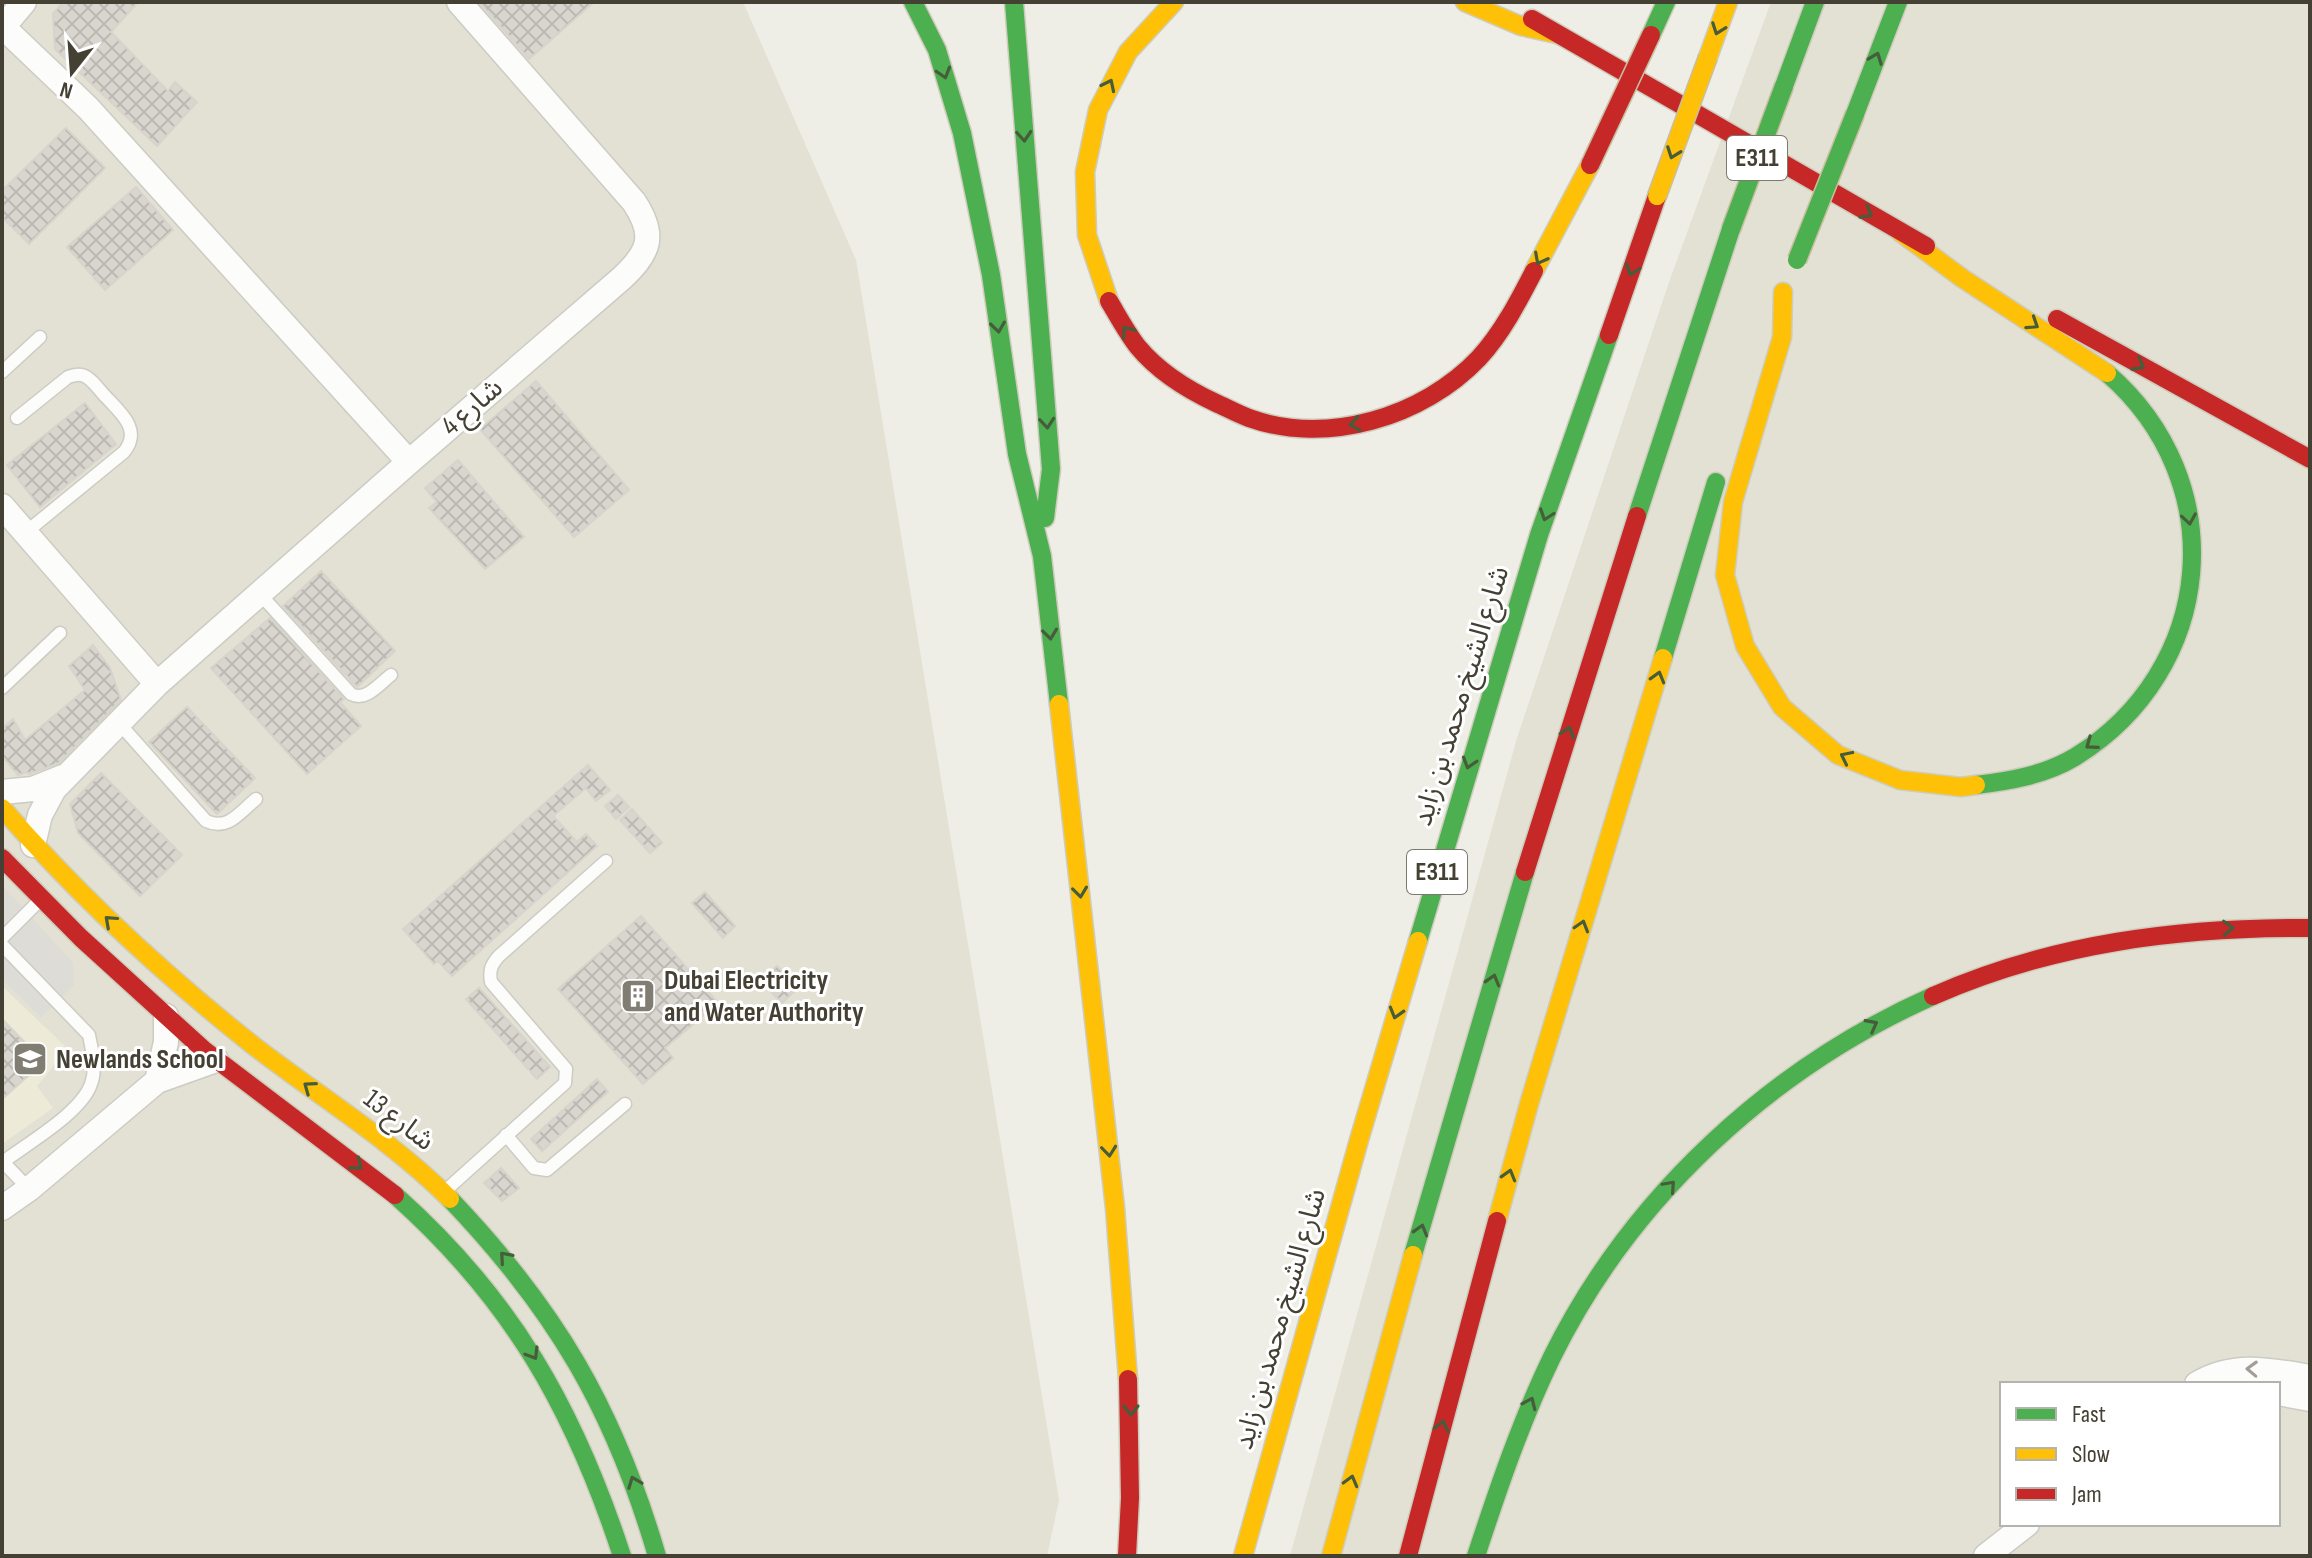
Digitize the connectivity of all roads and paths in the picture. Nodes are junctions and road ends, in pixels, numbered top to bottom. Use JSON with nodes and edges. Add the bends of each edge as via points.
{"nodes":[{"id":1,"x":24,"y":2,"type":"edge"},
{"id":2,"x":459,"y":2,"type":"edge"},
{"id":3,"x":913,"y":2,"type":"edge"},
{"id":4,"x":1014,"y":2,"type":"edge"},
{"id":5,"x":1174,"y":2,"type":"edge"},
{"id":6,"x":1465,"y":2,"type":"edge"},
{"id":7,"x":1502,"y":2,"type":"edge"},
{"id":8,"x":1666,"y":2,"type":"edge"},
{"id":9,"x":1728,"y":2,"type":"edge"},
{"id":10,"x":1815,"y":2,"type":"edge"},
{"id":11,"x":1898,"y":2,"type":"edge"},
{"id":12,"x":3,"y":26,"type":"edge"},
{"id":13,"x":1557,"y":34,"type":"junction"},
{"id":14,"x":1900,"y":232,"type":"junction"},
{"id":15,"x":1783,"y":292,"type":"junction"},
{"id":16,"x":40,"y":337,"type":"dead end"},
{"id":17,"x":2,"y":372,"type":"edge"},
{"id":18,"x":1741,"y":411,"type":"dead end"},
{"id":19,"x":17,"y":418,"type":"dead end"},
{"id":20,"x":2310,"y":459,"type":"edge"},
{"id":21,"x":409,"y":462,"type":"junction"},
{"id":22,"x":1720,"y":470,"type":"dead end"},
{"id":23,"x":2,"y":506,"type":"edge"},
{"id":24,"x":25,"y":533,"type":"junction"},
{"id":25,"x":1042,"y":556,"type":"junction"},
{"id":26,"x":259,"y":593,"type":"junction"},
{"id":27,"x":60,"y":633,"type":"dead end"},
{"id":28,"x":391,"y":675,"type":"dead end"},
{"id":29,"x":157,"y":684,"type":"junction"},
{"id":30,"x":2,"y":688,"type":"edge"},
{"id":31,"x":118,"y":722,"type":"junction"},
{"id":32,"x":63,"y":777,"type":"junction"},
{"id":33,"x":2,"y":792,"type":"edge"},
{"id":34,"x":256,"y":799,"type":"dead end"},
{"id":35,"x":2,"y":808,"type":"edge"},
{"id":36,"x":33,"y":845,"type":"junction"},
{"id":37,"x":2,"y":858,"type":"edge"},
{"id":38,"x":606,"y":861,"type":"dead end"},
{"id":39,"x":41,"y":899,"type":"junction"},
{"id":40,"x":2310,"y":928,"type":"edge"},
{"id":41,"x":3,"y":936,"type":"edge"},
{"id":42,"x":2131,"y":938,"type":"junction"},
{"id":43,"x":2270,"y":947,"type":"dead end"},
{"id":44,"x":166,"y":1016,"type":"junction"},
{"id":45,"x":216,"y":1060,"type":"junction"},
{"id":46,"x":157,"y":1081,"type":"junction"},
{"id":47,"x":625,"y":1104,"type":"dead end"},
{"id":48,"x":506,"y":1135,"type":"junction"},
{"id":49,"x":29,"y":1189,"type":"junction"},
{"id":50,"x":443,"y":1193,"type":"junction"},
{"id":51,"x":2,"y":1208,"type":"edge"},
{"id":52,"x":2310,"y":1377,"type":"edge"},
{"id":53,"x":2201,"y":1382,"type":"edge"},
{"id":54,"x":2280,"y":1393,"type":"edge"},
{"id":55,"x":2310,"y":1399,"type":"edge"},
{"id":56,"x":2024,"y":1526,"type":"edge"},
{"id":57,"x":622,"y":1556,"type":"edge"},
{"id":58,"x":657,"y":1556,"type":"edge"},
{"id":59,"x":1127,"y":1556,"type":"edge"},
{"id":60,"x":1243,"y":1556,"type":"edge"},
{"id":61,"x":1331,"y":1556,"type":"edge"},
{"id":62,"x":1408,"y":1556,"type":"edge"},
{"id":63,"x":1476,"y":1556,"type":"edge"},
{"id":64,"x":1986,"y":1556,"type":"edge"}],
"edges":[{"from":1,"to":12,"type":"street"},
{"from":2,"to":21,"type":"street","name":"شارع 4","via":[[634,202],[648,235],[644,252],[622,278]]},
{"from":3,"to":25,"type":"main road","one_way":true,"via":[[937,50],[962,133],[991,275],[1017,454]]},
{"from":4,"to":25,"type":"main road","one_way":true,"via":[[1051,469]]},
{"from":8,"to":5,"type":"main road","one_way":true,"bridge":true,"via":[[1590,165],[1499,334],[1454,381],[1426,398],[1366,423],[1333,428],[1267,423],[1210,404],[1184,389],[1129,335],[1094,267],[1085,229],[1083,178],[1095,115],[1127,52]]},
{"from":6,"to":13,"type":"main road","via":[[1521,26]]},
{"from":7,"to":13,"type":"main road"},
{"from":9,"to":60,"type":"main road","name":"شارع الشيخ محمد بن زايد","number":"E311","one_way":true,"bridge":true,"via":[[1534,550],[1359,1140]]},
{"from":61,"to":10,"type":"main road","number":"E311","one_way":true,"bridge":true,"via":[[1442,1155],[1616,578],[1731,229]]},
{"from":15,"to":11,"type":"main road","one_way":true,"bridge":true},
{"from":12,"to":21,"type":"street","via":[[88,108]]},
{"from":13,"to":14,"type":"main road","one_way":true},
{"from":14,"to":15,"type":"main road","one_way":true,"via":[[2109,375],[2149,419],[2177,468],[2191,520],[2192,572],[2179,631],[2154,682],[2119,724],[2073,758],[2019,780],[1961,787],[1900,780],[1838,755],[1782,707],[1745,646],[1725,575],[1733,502],[1782,337]]},
{"from":14,"to":20,"type":"main road","one_way":true},
{"from":15,"to":18,"type":"main road"},
{"from":16,"to":17,"type":"lane"},
{"from":19,"to":24,"type":"lane","via":[[64,380],[79,375],[88,378],[132,432],[124,452]]},
{"from":21,"to":26,"type":"street","name":"شارع 4"},
{"from":62,"to":22,"type":"main road","one_way":true,"via":[[1534,1089]]},
{"from":23,"to":24,"type":"street"},
{"from":24,"to":29,"type":"street"},
{"from":25,"to":59,"type":"main road","one_way":true,"via":[[1131,1379]]},
{"from":26,"to":28,"type":"lane","via":[[351,694],[365,696]]},
{"from":26,"to":29,"type":"street","name":"شارع 4"},
{"from":27,"to":30,"type":"lane"},
{"from":29,"to":31,"type":"street","name":"شارع 4"},
{"from":31,"to":32,"type":"street","name":"شارع 4"},
{"from":31,"to":34,"type":"lane","via":[[206,821],[225,825]]},
{"from":32,"to":33,"type":"street","name":"شارع 4","via":[[33,789]]},
{"from":32,"to":36,"type":"street","name":"شارع 4","via":[[40,815]]},
{"from":35,"to":36,"type":"main road","name":"شارع 13"},
{"from":50,"to":36,"type":"main road","name":"شارع 13","one_way":true,"via":[[197,999],[77,892]]},
{"from":37,"to":39,"type":"main road"},
{"from":38,"to":48,"type":"lane","via":[[492,963],[491,982],[568,1076]]},
{"from":39,"to":41,"type":"lane"},
{"from":39,"to":44,"type":"main road"},
{"from":42,"to":40,"type":"main road","one_way":true,"via":[[2225,928]]},
{"from":41,"to":49,"type":"lane","via":[[89,1035],[93,1054],[94,1070],[84,1099],[3,1162]]},
{"from":42,"to":43,"type":"main road","via":[[2176,945]]},
{"from":63,"to":42,"type":"main road","one_way":true,"via":[[1514,1440],[1569,1325],[1640,1220],[1725,1130],[1792,1075],[1909,1006],[2039,957]]},
{"from":44,"to":45,"type":"main road"},
{"from":44,"to":46,"type":"street"},
{"from":45,"to":46,"type":"street"},
{"from":45,"to":57,"type":"main road","one_way":true,"via":[[398,1198],[487,1286],[556,1390],[589,1460]]},
{"from":46,"to":49,"type":"street"},
{"from":47,"to":48,"type":"lane","via":[[547,1170],[534,1168]]},
{"from":48,"to":50,"type":"lane"},
{"from":49,"to":51,"type":"street"},
{"from":58,"to":50,"type":"main road","name":"شارع 13","one_way":true,"via":[[631,1473],[582,1371],[516,1271]]},
{"from":52,"to":53,"type":"street","one_way":true,"via":[[2255,1368],[2222,1372]]},
{"from":54,"to":55,"type":"street"},
{"from":56,"to":64,"type":"street"}]}
